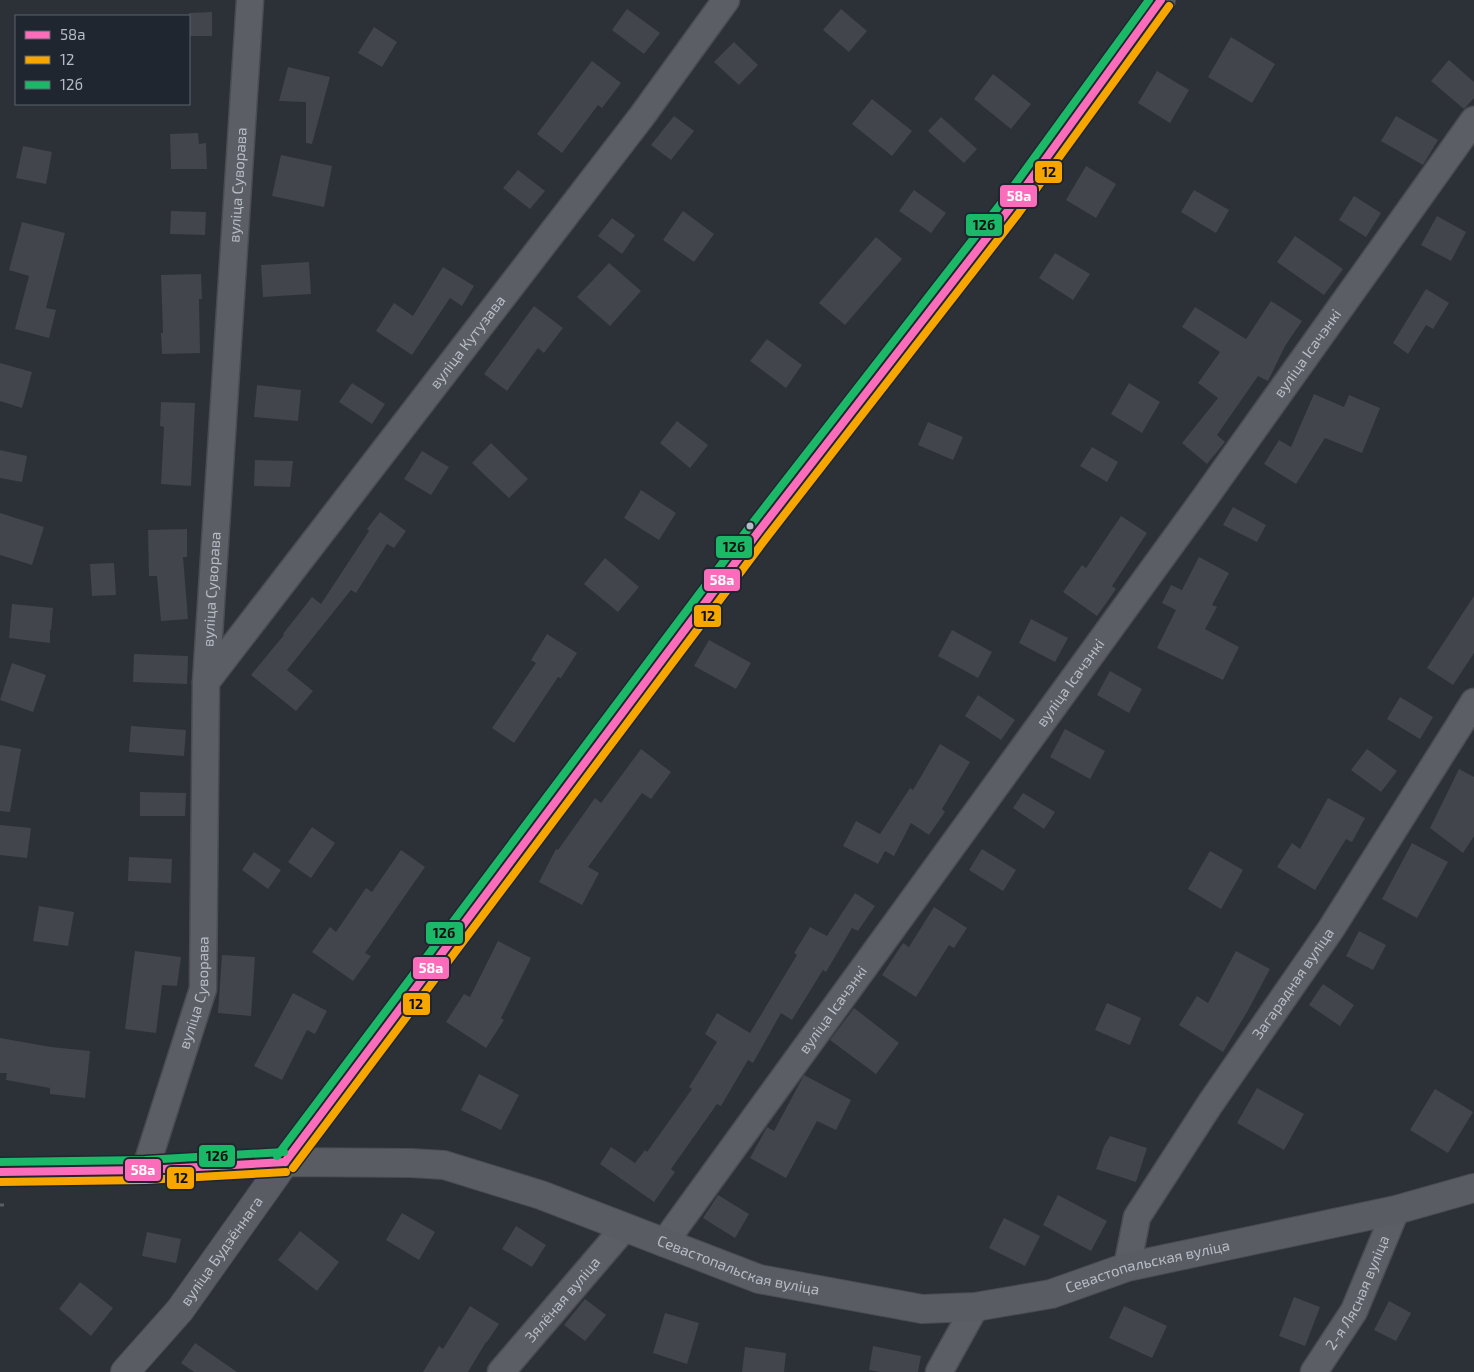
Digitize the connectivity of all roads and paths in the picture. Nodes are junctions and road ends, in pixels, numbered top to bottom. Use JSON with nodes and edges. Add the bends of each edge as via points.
{"nodes":[{"id":1,"x":250,"y":0,"type":"edge"},
{"id":2,"x":726,"y":0,"type":"edge"},
{"id":3,"x":1161,"y":0,"type":"edge"},
{"id":4,"x":1474,"y":120,"type":"edge"},
{"id":5,"x":206,"y":682,"type":"junction"},
{"id":6,"x":1474,"y":702,"type":"edge"},
{"id":7,"x":285,"y":1162,"type":"junction"},
{"id":8,"x":145,"y":1170,"type":"junction"},
{"id":9,"x":0,"y":1172,"type":"edge"},
{"id":10,"x":1474,"y":1188,"type":"edge"},
{"id":11,"x":0,"y":1205,"type":"edge"},
{"id":12,"x":7,"y":1205,"type":"dead end"},
{"id":13,"x":1396,"y":1210,"type":"junction"},
{"id":14,"x":625,"y":1228,"type":"junction"},
{"id":15,"x":664,"y":1243,"type":"junction"},
{"id":16,"x":1127,"y":1268,"type":"junction"},
{"id":17,"x":975,"y":1307,"type":"junction"},
{"id":18,"x":125,"y":1372,"type":"edge"},
{"id":19,"x":501,"y":1372,"type":"edge"},
{"id":20,"x":939,"y":1372,"type":"edge"},
{"id":21,"x":1314,"y":1372,"type":"edge"}],
"edges":[{"from":1,"to":5,"type":"street","name":"вуліца Суворава"},
{"from":2,"to":5,"type":"street","name":"вуліца Кутузава","via":[[642,116]]},
{"from":3,"to":7,"type":"street","name":"вуліца Будзённага","via":[[1010,208],[759,531]]},
{"from":4,"to":15,"type":"street","name":"вуліца Ісачэнкі","via":[[1204,499]]},
{"from":5,"to":8,"type":"street","name":"вуліца Суворава","via":[[203,989]]},
{"from":6,"to":16,"type":"street","name":"Загарадная вуліца","via":[[1331,929],[1210,1104],[1137,1217]]},
{"from":7,"to":8,"type":"street","name":"Севастопальская вуліца"},
{"from":7,"to":14,"type":"street","name":"Севастопальская вуліца","via":[[444,1165],[541,1195]]},
{"from":7,"to":18,"type":"street","name":"вуліца Будзённага","via":[[180,1310]]},
{"from":8,"to":9,"type":"street","name":"Севастопальская вуліца"},
{"from":10,"to":13,"type":"street","name":"Севастопальская вуліца"},
{"from":11,"to":12,"type":"path"},
{"from":13,"to":16,"type":"street","name":"Севастопальская вуліца"},
{"from":13,"to":21,"type":"street","name":"2-я Лясная вуліца","via":[[1354,1311]]},
{"from":14,"to":15,"type":"street","name":"Севастопальская вуліца"},
{"from":14,"to":19,"type":"street","name":"Зялёная вуліца"},
{"from":15,"to":17,"type":"street","name":"Севастопальская вуліца","via":[[759,1279],[922,1309]]},
{"from":16,"to":17,"type":"street","name":"Севастопальская вуліца","via":[[1051,1294]]},
{"from":17,"to":20,"type":"street"}]}
